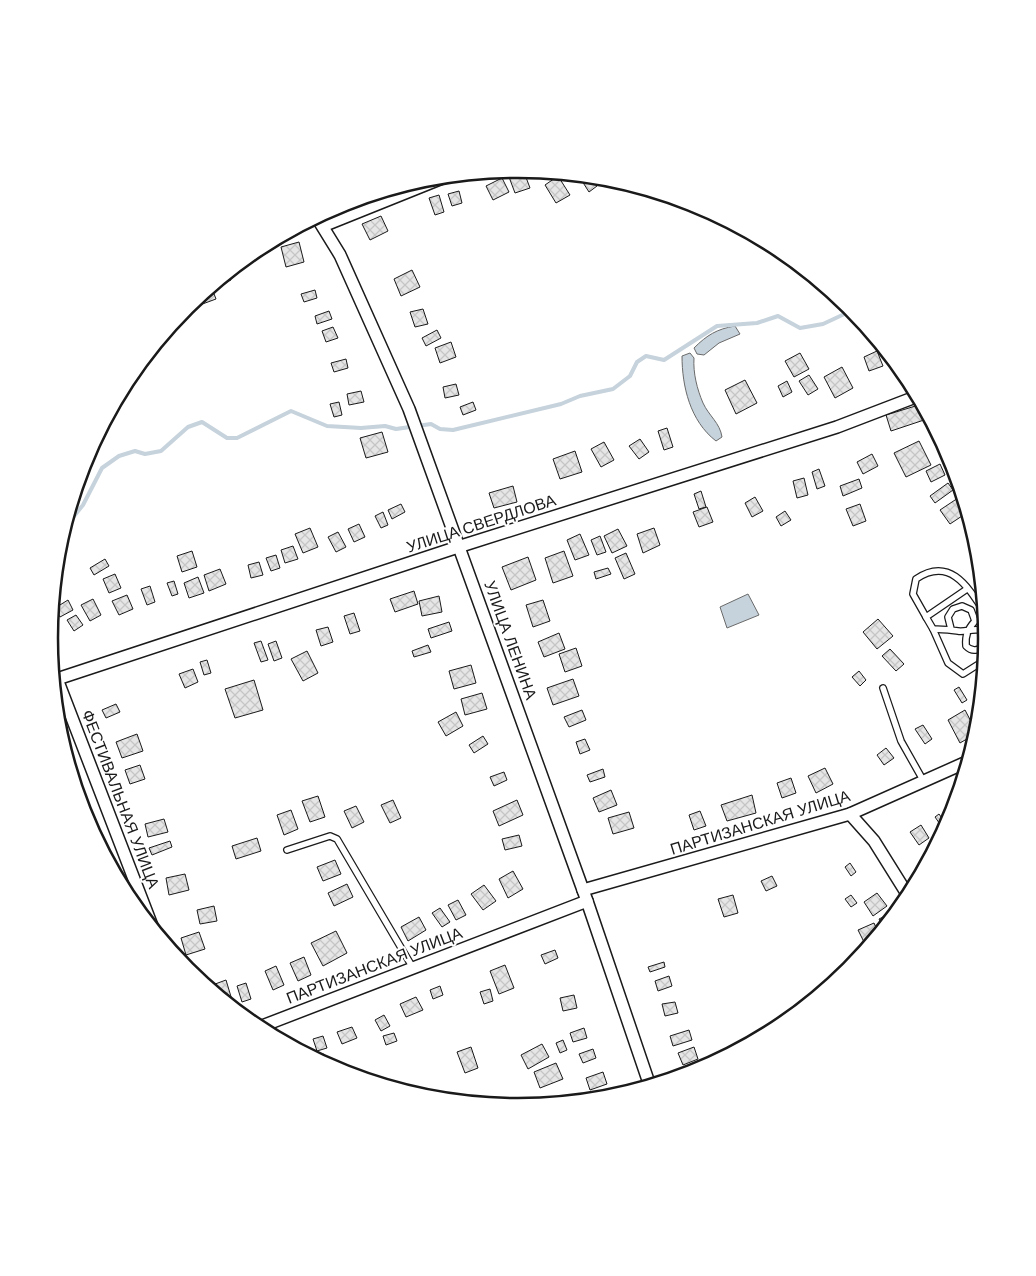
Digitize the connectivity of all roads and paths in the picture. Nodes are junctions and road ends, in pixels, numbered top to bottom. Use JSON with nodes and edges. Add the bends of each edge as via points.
{"nodes":[{"id":1,"x":399,"y":193,"type":"edge"},
{"id":2,"x":339,"y":214,"type":"edge"},
{"id":3,"x":321,"y":222,"type":"edge"},
{"id":4,"x":911,"y":399,"type":"edge"},
{"id":5,"x":460,"y":546,"type":"junction"},
{"id":6,"x":967,"y":589,"type":"junction"},
{"id":7,"x":978,"y":604,"type":"edge"},
{"id":8,"x":926,"y":617,"type":"junction"},
{"id":9,"x":933,"y":628,"type":"junction"},
{"id":10,"x":951,"y":629,"type":"junction"},
{"id":11,"x":978,"y":664,"type":"edge"},
{"id":12,"x":59,"y":678,"type":"edge"},
{"id":13,"x":883,"y":688,"type":"dead end"},
{"id":14,"x":60,"y":693,"type":"edge"},
{"id":15,"x":961,"y":763,"type":"edge"},
{"id":16,"x":923,"y":780,"type":"junction"},
{"id":17,"x":850,"y":814,"type":"junction"},
{"id":18,"x":287,"y":850,"type":"dead end"},
{"id":19,"x":904,"y":889,"type":"edge"},
{"id":20,"x":585,"y":895,"type":"junction"},
{"id":21,"x":144,"y":906,"type":"edge"},
{"id":22,"x":412,"y":968,"type":"junction"},
{"id":23,"x":267,"y":1024,"type":"edge"},
{"id":24,"x":648,"y":1080,"type":"edge"}],
"edges":[{"from":1,"to":2,"type":"street"},
{"from":3,"to":5,"type":"street","name":"УЛИЦА ЛЕНИНА","via":[[340,255],[409,409]]},
{"from":4,"to":5,"type":"street","name":"УЛИЦА СВЕРДЛОВА","via":[[837,427]]},
{"from":5,"to":12,"type":"street","name":"УЛИЦА СВЕРДЛОВА"},
{"from":5,"to":20,"type":"street","name":"УЛИЦА ЛЕНИНА"},
{"from":6,"to":7,"type":"lane"},
{"from":6,"to":8,"type":"lane"},
{"from":6,"to":8,"type":"lane","via":[[955,574],[942,570],[928,571],[916,579],[914,594]]},
{"from":8,"to":9,"type":"lane"},
{"from":9,"to":10,"type":"lane"},
{"from":9,"to":11,"type":"lane","via":[[948,663],[963,674]]},
{"from":10,"to":10,"type":"lane","via":[[948,617],[953,609],[962,606],[971,610],[975,621],[968,629],[958,632]]},
{"from":13,"to":16,"type":"lane","via":[[902,741]]},
{"from":14,"to":21,"type":"street","name":"ФЕСТИВАЛЬНАЯ УЛИЦА"},
{"from":15,"to":16,"type":"street","name":"ПАРТИЗАНСКАЯ УЛИЦА"},
{"from":16,"to":17,"type":"street","name":"ПАРТИЗАНСКАЯ УЛИЦА"},
{"from":17,"to":19,"type":"street","via":[[874,841]]},
{"from":17,"to":20,"type":"street","name":"ПАРТИЗАНСКАЯ УЛИЦА"},
{"from":18,"to":22,"type":"lane","via":[[330,836],[337,839]]},
{"from":20,"to":22,"type":"street","name":"ПАРТИЗАНСКАЯ УЛИЦА"},
{"from":20,"to":24,"type":"street","name":"УЛИЦА ЛЕНИНА"},
{"from":22,"to":23,"type":"street","name":"ПАРТИЗАНСКАЯ УЛИЦА"}]}
